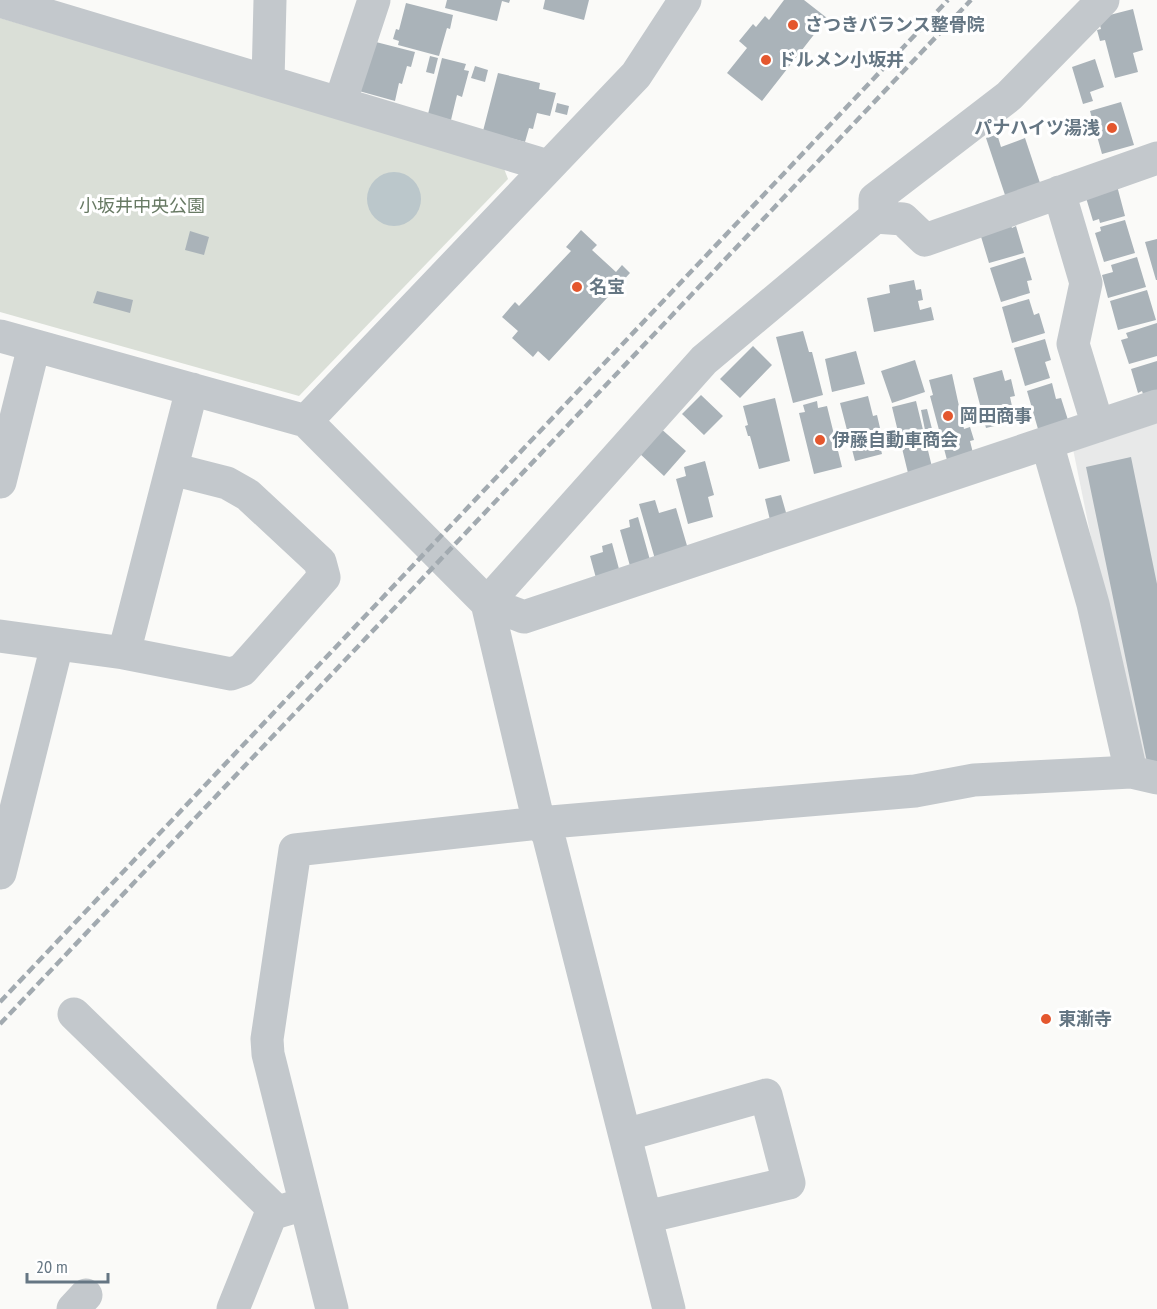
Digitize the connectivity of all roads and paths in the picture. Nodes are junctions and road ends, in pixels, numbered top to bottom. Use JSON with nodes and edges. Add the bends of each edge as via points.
{"nodes":[{"id":1,"x":270,"y":0,"type":"edge"},
{"id":2,"x":374,"y":0,"type":"edge"},
{"id":3,"x":685,"y":0,"type":"edge"},
{"id":4,"x":1103,"y":0,"type":"edge"},
{"id":5,"x":0,"y":1,"type":"edge"},
{"id":6,"x":268,"y":81,"type":"junction"},
{"id":7,"x":340,"y":103,"type":"junction"},
{"id":8,"x":1157,"y":158,"type":"edge"},
{"id":9,"x":548,"y":166,"type":"junction"},
{"id":10,"x":1059,"y":192,"type":"junction"},
{"id":11,"x":875,"y":217,"type":"junction"},
{"id":12,"x":0,"y":336,"type":"edge"},
{"id":13,"x":34,"y":346,"type":"junction"},
{"id":14,"x":192,"y":389,"type":"junction"},
{"id":15,"x":1157,"y":406,"type":"edge"},
{"id":16,"x":306,"y":421,"type":"junction"},
{"id":17,"x":1098,"y":426,"type":"junction"},
{"id":18,"x":1047,"y":443,"type":"junction"},
{"id":19,"x":172,"y":469,"type":"junction"},
{"id":20,"x":0,"y":482,"type":"edge"},
{"id":21,"x":487,"y":603,"type":"junction"},
{"id":22,"x":0,"y":636,"type":"edge"},
{"id":23,"x":57,"y":645,"type":"junction"},
{"id":24,"x":124,"y":653,"type":"junction"},
{"id":25,"x":1144,"y":775,"type":"edge"},
{"id":26,"x":539,"y":823,"type":"junction"},
{"id":27,"x":0,"y":873,"type":"edge"},
{"id":28,"x":74,"y":1014,"type":"dead end"},
{"id":29,"x":625,"y":1135,"type":"junction"},
{"id":30,"x":307,"y":1203,"type":"junction"},
{"id":31,"x":271,"y":1214,"type":"junction"},
{"id":32,"x":646,"y":1217,"type":"junction"},
{"id":33,"x":233,"y":1309,"type":"edge"},
{"id":34,"x":332,"y":1309,"type":"edge"},
{"id":35,"x":669,"y":1309,"type":"edge"}],
"edges":[{"from":1,"to":6,"type":"street"},
{"from":2,"to":7,"type":"street"},
{"from":3,"to":9,"type":"street","via":[[636,75]]},
{"from":4,"to":11,"type":"street","via":[[1009,96],[875,199]]},
{"from":5,"to":6,"type":"street"},
{"from":6,"to":7,"type":"street"},
{"from":7,"to":9,"type":"street"},
{"from":8,"to":10,"type":"street"},
{"from":9,"to":16,"type":"street"},
{"from":10,"to":11,"type":"street","via":[[925,240],[903,219]]},
{"from":10,"to":17,"type":"street","via":[[1086,283],[1073,344]]},
{"from":11,"to":21,"type":"street","via":[[704,360]]},
{"from":12,"to":13,"type":"street"},
{"from":13,"to":14,"type":"street"},
{"from":13,"to":20,"type":"street"},
{"from":14,"to":16,"type":"street"},
{"from":14,"to":19,"type":"street"},
{"from":15,"to":17,"type":"street"},
{"from":16,"to":21,"type":"street"},
{"from":17,"to":18,"type":"street"},
{"from":18,"to":21,"type":"street","via":[[524,617]]},
{"from":18,"to":25,"type":"street"},
{"from":19,"to":24,"type":"street"},
{"from":19,"to":24,"type":"street","via":[[227,483],[248,495],[320,562],[324,577],[242,670],[231,674]]},
{"from":21,"to":26,"type":"street"},
{"from":22,"to":23,"type":"street"},
{"from":23,"to":24,"type":"street"},
{"from":23,"to":27,"type":"street"},
{"from":25,"to":26,"type":"street","via":[[974,780],[915,790]]},
{"from":26,"to":29,"type":"street","via":[[548,834]]},
{"from":26,"to":30,"type":"street","via":[[295,850],[267,1039]]},
{"from":28,"to":31,"type":"street","via":[[271,1206]]},
{"from":29,"to":32,"type":"street"},
{"from":29,"to":32,"type":"street","via":[[766,1095],[789,1183]]},
{"from":30,"to":31,"type":"street"},
{"from":30,"to":34,"type":"street"},
{"from":31,"to":33,"type":"street"},
{"from":32,"to":35,"type":"street"}]}
